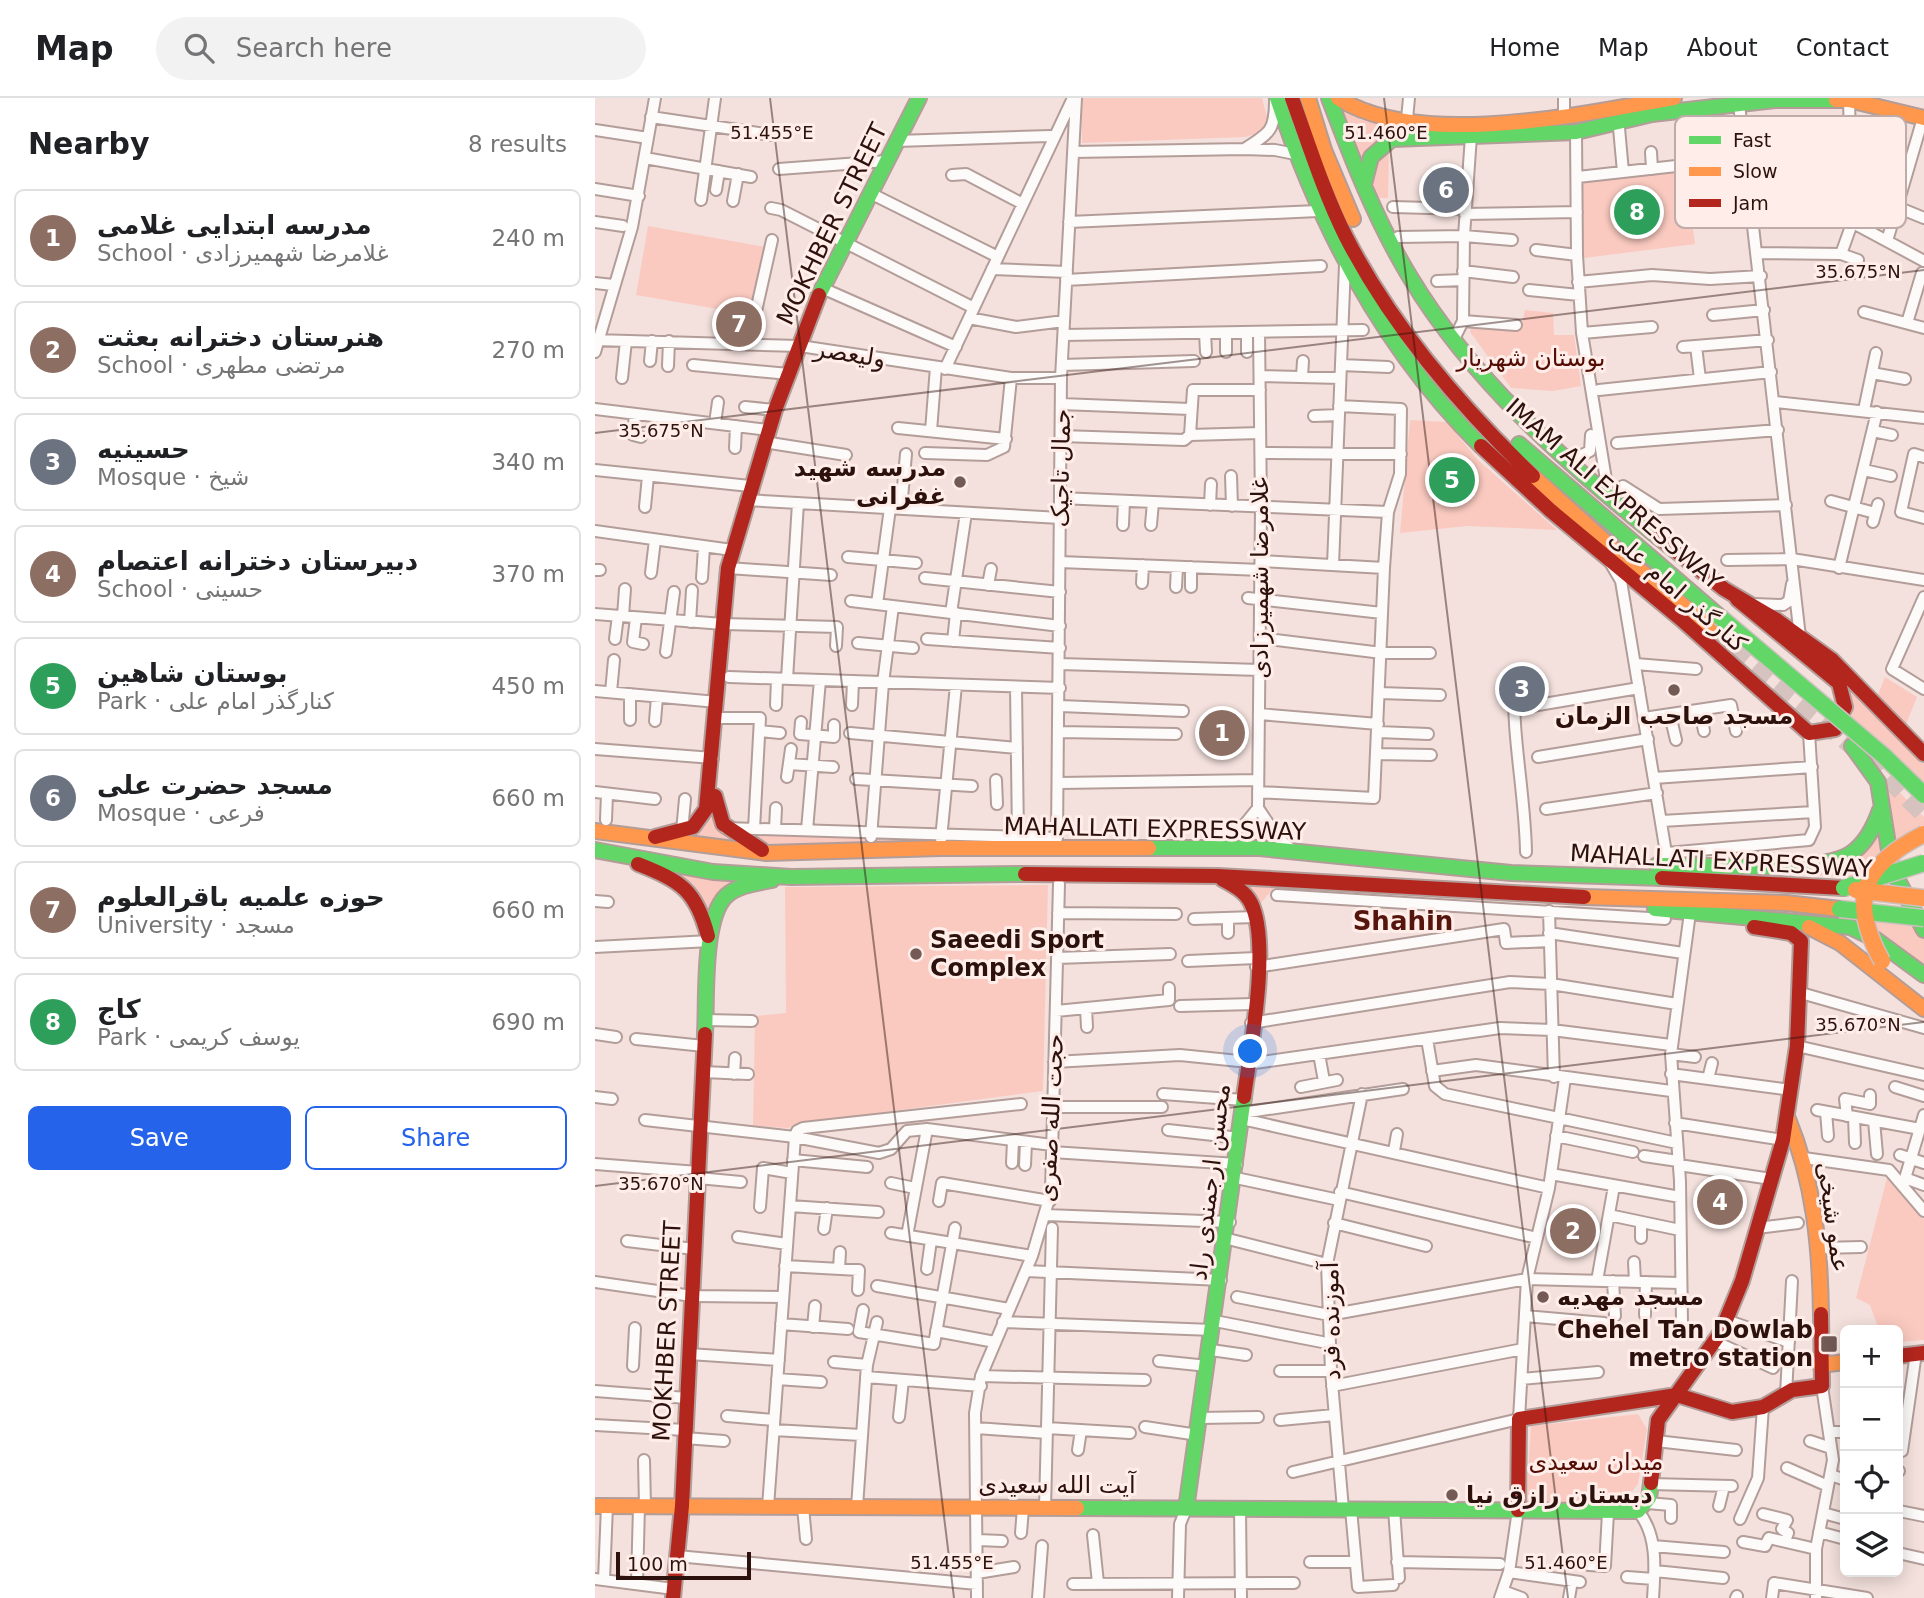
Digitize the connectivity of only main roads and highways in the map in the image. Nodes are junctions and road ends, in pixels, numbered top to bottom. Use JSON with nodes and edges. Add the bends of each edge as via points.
{"nodes":[{"id":1,"x":919,"y":98,"type":"edge"},
{"id":2,"x":1276,"y":98,"type":"edge"},
{"id":3,"x":1292,"y":98,"type":"edge"},
{"id":4,"x":1329,"y":98,"type":"edge"},
{"id":5,"x":1338,"y":98,"type":"edge"},
{"id":6,"x":1674,"y":98,"type":"edge"},
{"id":7,"x":1309,"y":100,"type":"edge"},
{"id":8,"x":1400,"y":118,"type":"junction"},
{"id":9,"x":1924,"y":118,"type":"edge"},
{"id":10,"x":1392,"y":139,"type":"junction"},
{"id":11,"x":1364,"y":188,"type":"junction"},
{"id":12,"x":1737,"y":599,"type":"junction"},
{"id":13,"x":1715,"y":622,"type":"junction"},
{"id":14,"x":1853,"y":746,"type":"dead end"},
{"id":15,"x":1924,"y":754,"type":"edge"},
{"id":16,"x":711,"y":781,"type":"junction"},
{"id":17,"x":1924,"y":796,"type":"edge"},
{"id":18,"x":1880,"y":810,"type":"junction"},
{"id":19,"x":600,"y":826,"type":"edge"},
{"id":20,"x":1924,"y":834,"type":"edge"},
{"id":21,"x":641,"y":839,"type":"junction"},
{"id":22,"x":603,"y":852,"type":"edge"},
{"id":23,"x":767,"y":853,"type":"junction"},
{"id":24,"x":1924,"y":863,"type":"edge"},
{"id":25,"x":1559,"y":875,"type":"junction"},
{"id":26,"x":1218,"y":876,"type":"junction"},
{"id":27,"x":791,"y":877,"type":"junction"},
{"id":28,"x":1836,"y":888,"type":"junction"},
{"id":29,"x":1589,"y":897,"type":"junction"},
{"id":30,"x":1924,"y":898,"type":"edge"},
{"id":31,"x":1741,"y":915,"type":"junction"},
{"id":32,"x":1924,"y":918,"type":"edge"},
{"id":33,"x":1788,"y":921,"type":"junction"},
{"id":34,"x":1924,"y":930,"type":"edge"},
{"id":35,"x":710,"y":941,"type":"junction"},
{"id":36,"x":1924,"y":975,"type":"edge"},
{"id":37,"x":1924,"y":998,"type":"edge"},
{"id":38,"x":1924,"y":1009,"type":"edge"},
{"id":39,"x":1788,"y":1119,"type":"junction"},
{"id":40,"x":1922,"y":1353,"type":"edge"},
{"id":41,"x":1903,"y":1355,"type":"edge"},
{"id":42,"x":1840,"y":1363,"type":"edge"},
{"id":43,"x":1820,"y":1365,"type":"junction"},
{"id":44,"x":1677,"y":1395,"type":"junction"},
{"id":45,"x":601,"y":1506,"type":"edge"},
{"id":46,"x":682,"y":1506,"type":"junction"},
{"id":47,"x":1187,"y":1509,"type":"junction"},
{"id":48,"x":1518,"y":1510,"type":"junction"},
{"id":49,"x":674,"y":1593,"type":"edge"}],
"edges":[{"from":1,"to":16,"type":"main road","name":"MOKHBER STREET","via":[[822,288],[748,493],[727,568]]},
{"from":2,"to":12,"type":"main road","name":"کنارگذر امام علی","via":[[1318,211],[1345,264],[1388,333],[1445,407],[1609,562],[1809,733],[1835,729],[1844,718],[1844,692],[1839,683]]},
{"from":3,"to":13,"type":"main road","name":"IMAM ALI EXPRESSWAY","via":[[1325,190],[1355,253],[1419,352],[1556,501],[1649,581]]},
{"from":4,"to":11,"type":"main road","name":"کنارگذر امام علی"},
{"from":5,"to":8,"type":"main road","via":[[1360,113]]},
{"from":6,"to":8,"type":"main road","via":[[1564,117],[1465,123]]},
{"from":7,"to":13,"type":"main road","name":"IMAM ALI EXPRESSWAY","via":[[1324,150],[1373,260],[1422,335],[1454,376],[1536,461]]},
{"from":8,"to":10,"type":"main road","via":[[1385,130]]},
{"from":9,"to":10,"type":"main road","via":[[1849,100],[1775,100],[1652,114],[1576,132]]},
{"from":10,"to":11,"type":"main road","via":[[1380,144],[1368,159]]},
{"from":11,"to":12,"type":"main road","name":"کنارگذر امام علی","via":[[1426,302],[1498,391],[1609,498]]},
{"from":12,"to":15,"type":"main road","via":[[1800,637],[1860,687]]},
{"from":13,"to":17,"type":"main road","name":"IMAM ALI EXPRESSWAY","bridge":true,"via":[[1884,756]]},
{"from":14,"to":18,"type":"main road","via":[[1878,782]]},
{"from":16,"to":21,"type":"main road","via":[[703,817],[682,831]]},
{"from":16,"to":23,"type":"main road","via":[[715,810],[725,828]]},
{"from":18,"to":25,"type":"main road","via":[[1862,844],[1831,862],[1798,865],[1667,859]]},
{"from":18,"to":34,"type":"main road","via":[[1892,869]]},
{"from":19,"to":21,"type":"main road","name":"MAHALLATI EXPRESSWAY"},
{"from":20,"to":37,"type":"main road","bridge":true,"via":[[1881,858],[1865,887],[1862,909],[1869,942],[1882,961]]},
{"from":21,"to":23,"type":"main road","name":"MAHALLATI EXPRESSWAY"},
{"from":22,"to":27,"type":"main road","name":"MAHALLATI EXPRESSWAY","via":[[713,872]]},
{"from":22,"to":35,"type":"main road","via":[[689,888]]},
{"from":23,"to":25,"type":"main road","name":"MAHALLATI EXPRESSWAY","via":[[870,850],[941,841],[1197,848],[1295,851]]},
{"from":24,"to":28,"type":"main road","bridge":true},
{"from":25,"to":28,"type":"main road","name":"MAHALLATI EXPRESSWAY"},
{"from":26,"to":27,"type":"main road","name":"MAHALLATI EXPRESSWAY"},
{"from":26,"to":29,"type":"main road","name":"MAHALLATI EXPRESSWAY"},
{"from":26,"to":47,"type":"main road","name":"محسن ارجمندی راد","via":[[1241,888],[1255,917],[1256,962],[1243,1063],[1237,1171]]},
{"from":27,"to":35,"type":"main road","via":[[745,886],[726,896],[715,911]]},
{"from":28,"to":30,"type":"main road","name":"MAHALLATI EXPRESSWAY","bridge":true},
{"from":29,"to":31,"type":"main road","via":[[1693,917]]},
{"from":29,"to":32,"type":"main road","name":"MAHALLATI EXPRESSWAY","bridge":true,"via":[[1786,903]]},
{"from":31,"to":33,"type":"main road"},
{"from":31,"to":39,"type":"main road","via":[[1752,927],[1791,933],[1801,941],[1801,993]]},
{"from":33,"to":36,"type":"main road","via":[[1857,930]]},
{"from":33,"to":38,"type":"main road","via":[[1840,943]]},
{"from":35,"to":46,"type":"main road","name":"MOKHBER STREET"},
{"from":39,"to":43,"type":"main road","name":"عمو شیخی","via":[[1804,1158],[1820,1248]]},
{"from":39,"to":44,"type":"main road","via":[[1742,1281],[1714,1341]]},
{"from":40,"to":41,"type":"main road"},
{"from":42,"to":43,"type":"main road"},
{"from":43,"to":44,"type":"main road","name":"عمو شیخی","via":[[1822,1386],[1786,1394],[1763,1407],[1732,1412]]},
{"from":44,"to":48,"type":"main road","name":"آیت الله سعیدی","via":[[1658,1420],[1650,1484],[1642,1507],[1608,1513]]},
{"from":44,"to":48,"type":"main road","via":[[1519,1419]]},
{"from":45,"to":46,"type":"main road","name":"آیت الله سعیدی"},
{"from":46,"to":47,"type":"main road","name":"آیت الله سعیدی"},
{"from":46,"to":49,"type":"main road","name":"MOKHBER STREET"},
{"from":47,"to":48,"type":"main road","name":"آیت الله سعیدی"}]}
